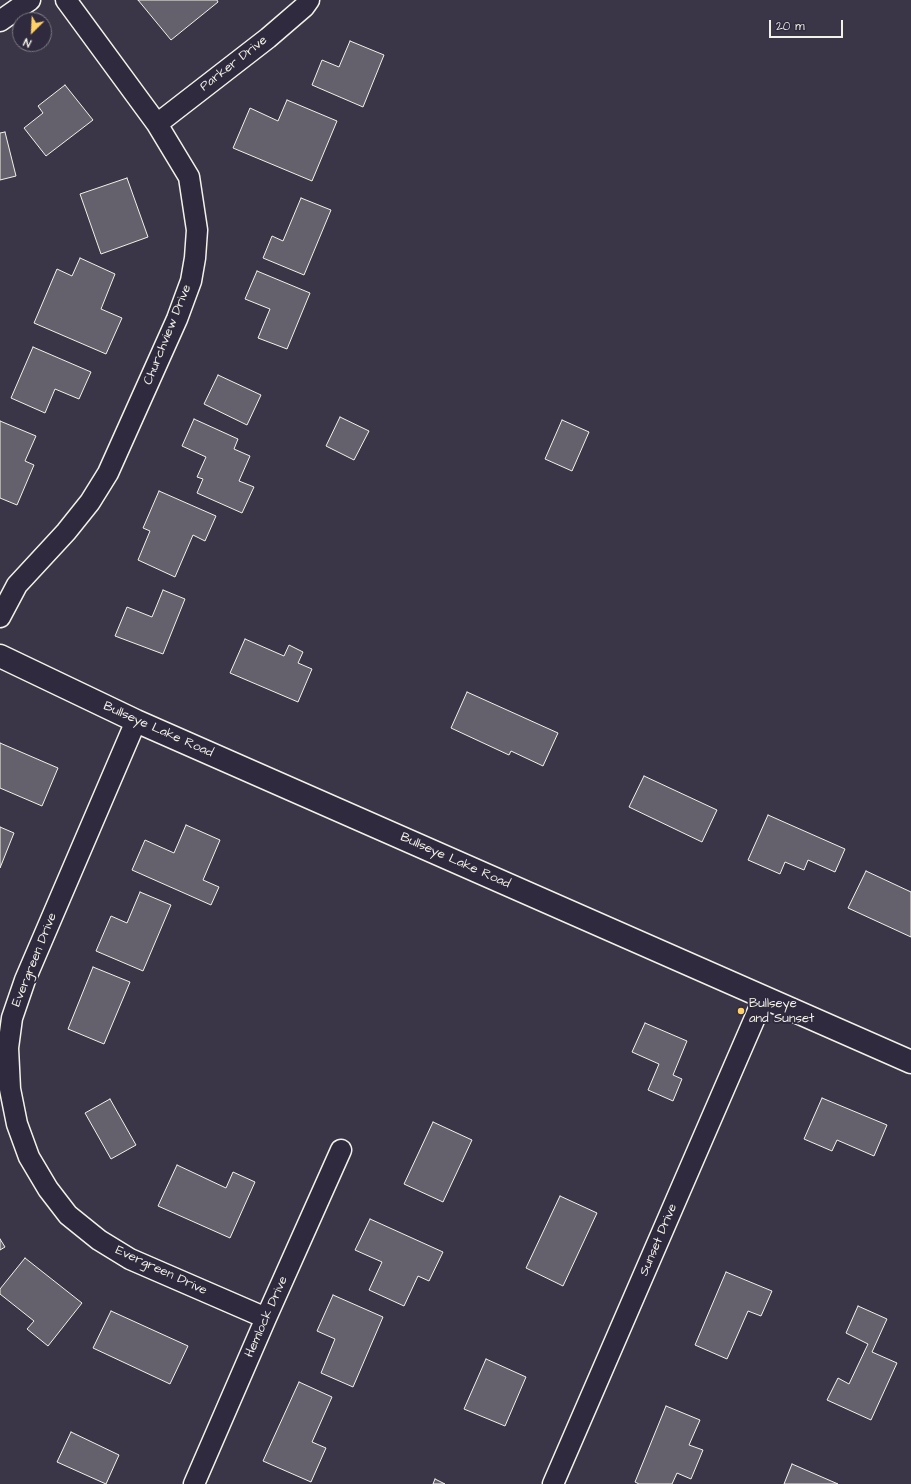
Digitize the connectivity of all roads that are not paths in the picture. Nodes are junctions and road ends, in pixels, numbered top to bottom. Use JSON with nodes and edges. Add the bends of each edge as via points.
{"nodes":[{"id":1,"x":30,"y":0,"type":"edge"},
{"id":2,"x":66,"y":0,"type":"edge"},
{"id":3,"x":309,"y":0,"type":"edge"},
{"id":4,"x":0,"y":21,"type":"edge"},
{"id":5,"x":156,"y":124,"type":"junction"},
{"id":6,"x":0,"y":617,"type":"edge"},
{"id":7,"x":0,"y":656,"type":"edge"},
{"id":8,"x":136,"y":721,"type":"junction"},
{"id":9,"x":764,"y":997,"type":"junction"},
{"id":10,"x":911,"y":1062,"type":"edge"},
{"id":11,"x":341,"y":1150,"type":"dead end"},
{"id":12,"x":266,"y":1318,"type":"junction"},
{"id":13,"x":194,"y":1484,"type":"edge"},
{"id":14,"x":553,"y":1484,"type":"edge"}],
"edges":[{"from":1,"to":4,"type":"street"},
{"from":2,"to":5,"type":"street","name":"Churchview Drive"},
{"from":3,"to":5,"type":"street","name":"Parker Drive","via":[[268,38]]},
{"from":5,"to":6,"type":"street","name":"Churchview Drive","via":[[189,177],[197,230],[191,282],[108,473],[71,526],[17,585]]},
{"from":7,"to":8,"type":"street","name":"Bullseye Lake Road"},
{"from":8,"to":9,"type":"street","name":"Bullseye Lake Road"},
{"from":8,"to":12,"type":"street","name":"Evergreen Drive","via":[[25,980],[12,1018],[8,1048],[10,1089],[17,1124],[29,1157],[48,1189],[68,1215],[99,1240],[130,1259]]},
{"from":9,"to":10,"type":"street","name":"Bullseye Lake Road"},
{"from":9,"to":14,"type":"street","name":"Sunset Drive"},
{"from":11,"to":12,"type":"street","name":"Hemlock Drive"},
{"from":12,"to":13,"type":"street","name":"Hemlock Drive"}]}
